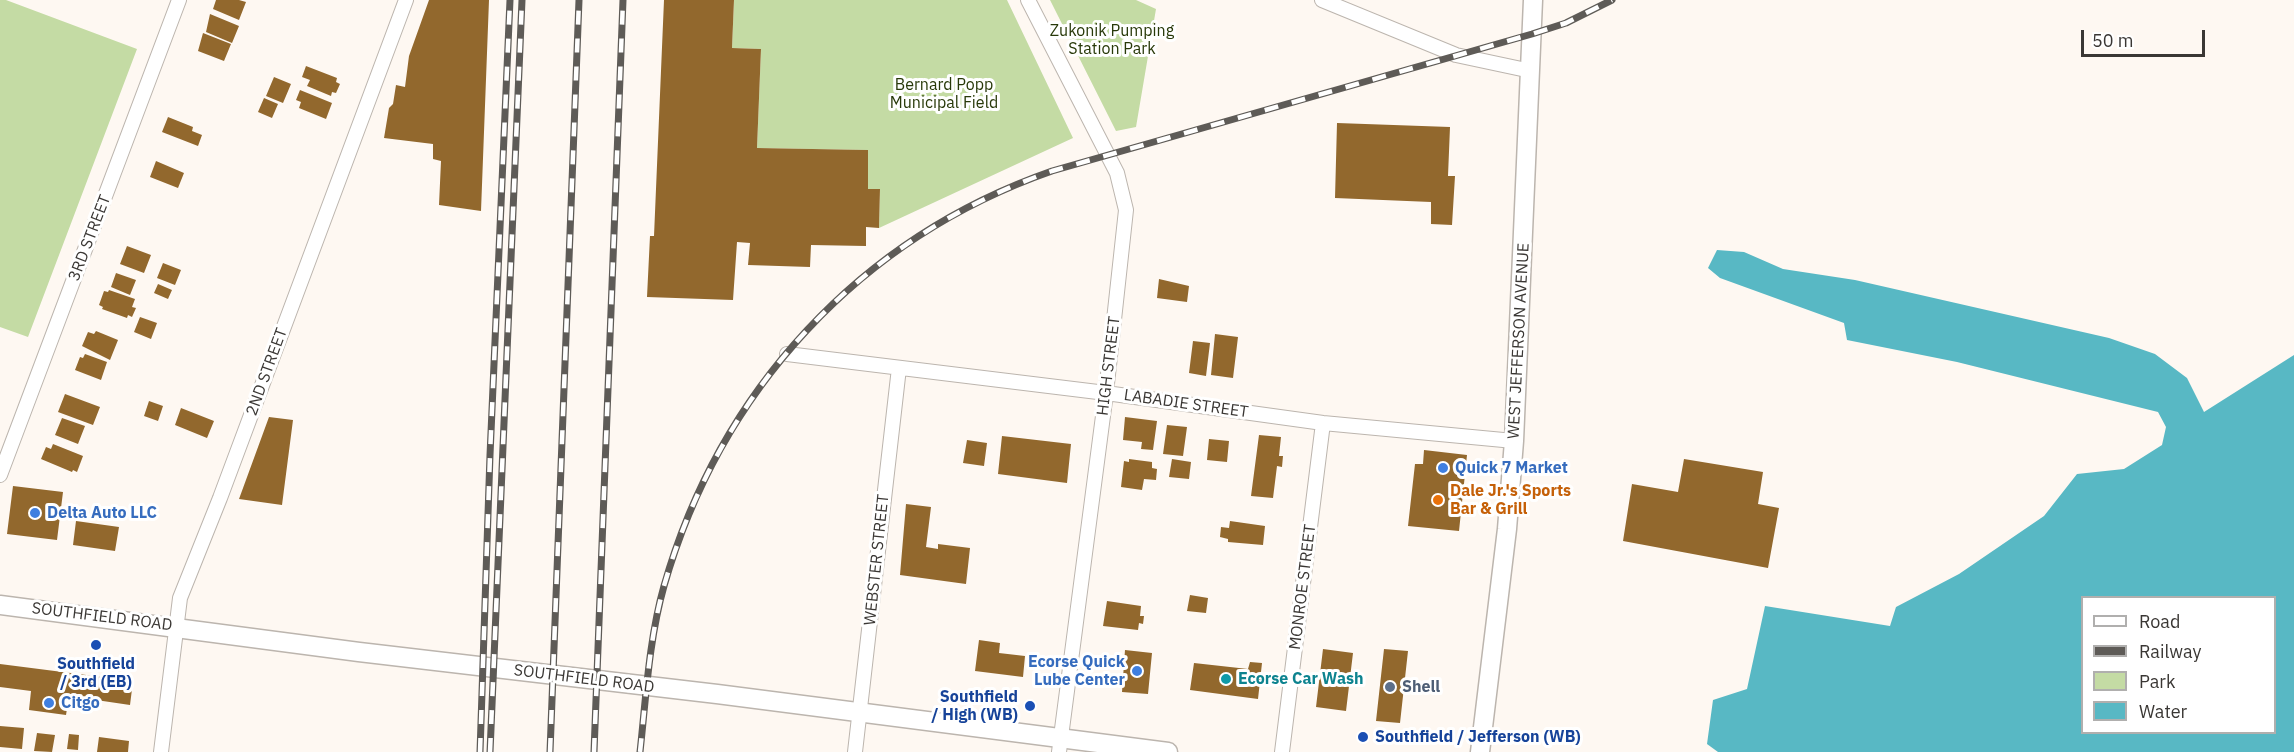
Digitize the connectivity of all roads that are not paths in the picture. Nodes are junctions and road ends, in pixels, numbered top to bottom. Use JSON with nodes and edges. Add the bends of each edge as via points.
{"nodes":[{"id":1,"x":179,"y":0,"type":"edge"},
{"id":2,"x":406,"y":0,"type":"edge"},
{"id":3,"x":1028,"y":0,"type":"edge"},
{"id":4,"x":1322,"y":0,"type":"edge"},
{"id":5,"x":1533,"y":0,"type":"edge"},
{"id":6,"x":1531,"y":71,"type":"junction"},
{"id":7,"x":786,"y":354,"type":"dead end"},
{"id":8,"x":899,"y":368,"type":"junction"},
{"id":9,"x":1106,"y":393,"type":"junction"},
{"id":10,"x":1323,"y":423,"type":"junction"},
{"id":11,"x":1515,"y":441,"type":"junction"},
{"id":12,"x":0,"y":476,"type":"edge"},
{"id":13,"x":0,"y":605,"type":"edge"},
{"id":14,"x":177,"y":627,"type":"junction"},
{"id":15,"x":860,"y":713,"type":"junction"},
{"id":16,"x":1060,"y":745,"type":"edge"},
{"id":17,"x":161,"y":752,"type":"edge"},
{"id":18,"x":855,"y":752,"type":"edge"},
{"id":19,"x":1168,"y":752,"type":"edge"},
{"id":20,"x":1282,"y":752,"type":"edge"},
{"id":21,"x":1480,"y":752,"type":"edge"}],
"edges":[{"from":1,"to":12,"type":"street","name":"3RD STREET"},
{"from":2,"to":14,"type":"street","name":"2ND STREET","via":[[180,598]]},
{"from":3,"to":9,"type":"street","name":"HIGH STREET","via":[[1118,173],[1123,193],[1126,223]]},
{"from":4,"to":6,"type":"street","via":[[1456,55]]},
{"from":5,"to":6,"type":"main road","name":"WEST JEFFERSON AVENUE"},
{"from":6,"to":11,"type":"main road","name":"WEST JEFFERSON AVENUE"},
{"from":7,"to":8,"type":"street","name":"LABADIE STREET"},
{"from":8,"to":9,"type":"street","name":"LABADIE STREET"},
{"from":8,"to":15,"type":"street","name":"WEBSTER STREET"},
{"from":9,"to":10,"type":"street","name":"LABADIE STREET"},
{"from":9,"to":16,"type":"street","name":"HIGH STREET"},
{"from":10,"to":11,"type":"street","name":"LABADIE STREET"},
{"from":10,"to":20,"type":"street","name":"MONROE STREET"},
{"from":11,"to":21,"type":"main road","name":"WEST JEFFERSON AVENUE"},
{"from":13,"to":14,"type":"main road","name":"SOUTHFIELD ROAD"},
{"from":14,"to":15,"type":"main road","name":"SOUTHFIELD ROAD"},
{"from":14,"to":17,"type":"street","name":"2ND STREET"},
{"from":15,"to":16,"type":"main road","name":"SOUTHFIELD ROAD"},
{"from":15,"to":18,"type":"street","name":"WEBSTER STREET"},
{"from":16,"to":19,"type":"main road","name":"SOUTHFIELD ROAD"}]}
